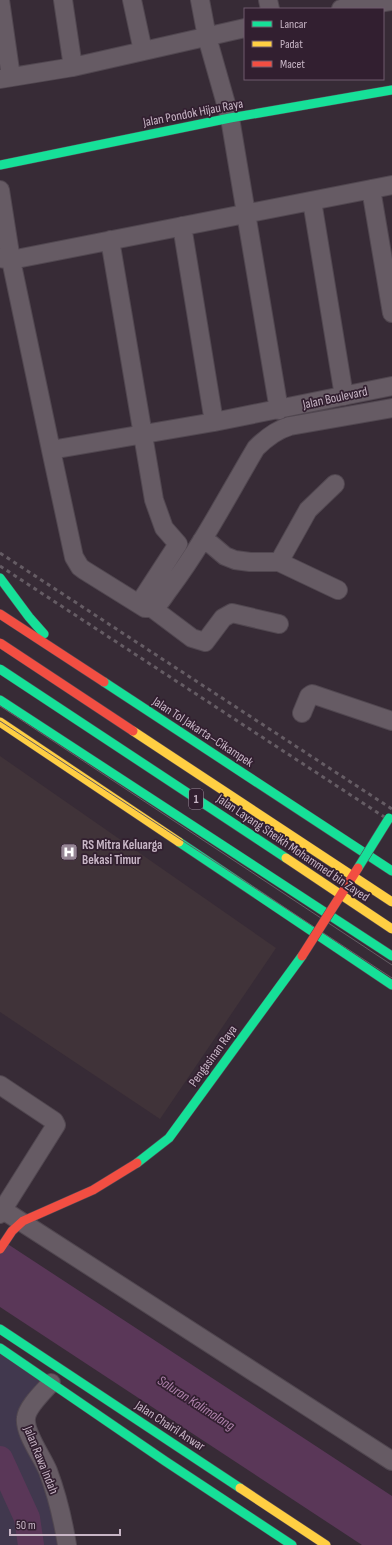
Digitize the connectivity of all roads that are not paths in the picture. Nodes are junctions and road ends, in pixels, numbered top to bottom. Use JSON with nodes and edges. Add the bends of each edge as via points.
{"nodes":[{"id":1,"x":0,"y":0,"type":"edge"},
{"id":2,"x":63,"y":0,"type":"edge"},
{"id":3,"x":132,"y":0,"type":"edge"},
{"id":4,"x":200,"y":0,"type":"edge"},
{"id":5,"x":392,"y":1,"type":"edge"},
{"id":6,"x":347,"y":8,"type":"edge"},
{"id":7,"x":244,"y":28,"type":"edge"},
{"id":8,"x":207,"y":37,"type":"junction"},
{"id":9,"x":143,"y":51,"type":"junction"},
{"id":10,"x":73,"y":67,"type":"junction"},
{"id":11,"x":6,"y":78,"type":"edge"},
{"id":12,"x":392,"y":90,"type":"edge"},
{"id":13,"x":230,"y":118,"type":"junction"},
{"id":14,"x":0,"y":165,"type":"edge"},
{"id":15,"x":392,"y":185,"type":"edge"},
{"id":16,"x":372,"y":189,"type":"junction"},
{"id":17,"x":0,"y":190,"type":"edge"},
{"id":18,"x":312,"y":201,"type":"junction"},
{"id":19,"x":246,"y":214,"type":"junction"},
{"id":20,"x":182,"y":226,"type":"junction"},
{"id":21,"x":110,"y":240,"type":"junction"},
{"id":22,"x":5,"y":259,"type":"edge"},
{"id":23,"x":392,"y":313,"type":"edge"},
{"id":24,"x":392,"y":386,"type":"edge"},
{"id":25,"x":344,"y":396,"type":"junction"},
{"id":26,"x":392,"y":408,"type":"edge"},
{"id":27,"x":279,"y":410,"type":"junction"},
{"id":28,"x":214,"y":422,"type":"junction"},
{"id":29,"x":143,"y":435,"type":"junction"},
{"id":30,"x":51,"y":450,"type":"junction"},
{"id":31,"x":335,"y":484,"type":"dead end"},
{"id":32,"x":202,"y":540,"type":"junction"},
{"id":33,"x":279,"y":562,"type":"junction"},
{"id":34,"x":0,"y":578,"type":"edge"},
{"id":35,"x":338,"y":590,"type":"dead end"},
{"id":36,"x":146,"y":606,"type":"junction"},
{"id":37,"x":0,"y":614,"type":"edge"},
{"id":38,"x":278,"y":624,"type":"dead end"},
{"id":39,"x":0,"y":643,"type":"edge"},
{"id":40,"x":62,"y":654,"type":"junction"},
{"id":41,"x":0,"y":669,"type":"edge"},
{"id":42,"x":0,"y":700,"type":"edge"},
{"id":43,"x":302,"y":713,"type":"dead end"},
{"id":44,"x":392,"y":721,"type":"edge"},
{"id":45,"x":0,"y":722,"type":"edge"},
{"id":46,"x":391,"y":817,"type":"edge"},
{"id":47,"x":392,"y":871,"type":"edge"},
{"id":48,"x":392,"y":902,"type":"edge"},
{"id":49,"x":392,"y":929,"type":"edge"},
{"id":50,"x":392,"y":956,"type":"edge"},
{"id":51,"x":392,"y":985,"type":"edge"},
{"id":52,"x":0,"y":1085,"type":"edge"},
{"id":53,"x":1,"y":1211,"type":"edge"},
{"id":54,"x":17,"y":1226,"type":"junction"},
{"id":55,"x":0,"y":1249,"type":"edge"},
{"id":56,"x":0,"y":1329,"type":"edge"},
{"id":57,"x":0,"y":1348,"type":"edge"},
{"id":58,"x":51,"y":1383,"type":"junction"},
{"id":59,"x":177,"y":1445,"type":"junction"},
{"id":60,"x":164,"y":1461,"type":"junction"},
{"id":61,"x":392,"y":1461,"type":"edge"},
{"id":62,"x":67,"y":1545,"type":"edge"},
{"id":63,"x":292,"y":1545,"type":"edge"},
{"id":64,"x":326,"y":1545,"type":"edge"}],
"edges":[{"from":1,"to":11,"type":"street"},
{"from":2,"to":10,"type":"street"},
{"from":3,"to":9,"type":"street"},
{"from":4,"to":8,"type":"street"},
{"from":5,"to":6,"type":"street"},
{"from":7,"to":8,"type":"street"},
{"from":8,"to":9,"type":"street"},
{"from":8,"to":13,"type":"street"},
{"from":9,"to":10,"type":"street"},
{"from":10,"to":11,"type":"street"},
{"from":12,"to":13,"type":"main road","name":"Jalan Pondok Hijau Raya"},
{"from":13,"to":14,"type":"main road","name":"Jalan Pondok Hijau Raya"},
{"from":13,"to":19,"type":"street"},
{"from":15,"to":16,"type":"street"},
{"from":16,"to":18,"type":"street"},
{"from":16,"to":23,"type":"street"},
{"from":17,"to":22,"type":"street"},
{"from":18,"to":19,"type":"street"},
{"from":18,"to":25,"type":"street"},
{"from":19,"to":20,"type":"street"},
{"from":19,"to":27,"type":"street"},
{"from":20,"to":21,"type":"street"},
{"from":20,"to":28,"type":"street"},
{"from":21,"to":22,"type":"street"},
{"from":21,"to":29,"type":"street"},
{"from":22,"to":30,"type":"street"},
{"from":24,"to":25,"type":"street","name":"Jalan Boulevard"},
{"from":25,"to":27,"type":"street","name":"Jalan Boulevard"},
{"from":26,"to":32,"type":"street","via":[[278,430],[256,448]]},
{"from":27,"to":28,"type":"street","name":"Jalan Boulevard"},
{"from":28,"to":29,"type":"street","name":"Jalan Boulevard"},
{"from":29,"to":30,"type":"street","name":"Jalan Boulevard"},
{"from":29,"to":36,"type":"street","via":[[156,505],[164,528],[178,544]]},
{"from":30,"to":36,"type":"street","via":[[77,563],[84,570]]},
{"from":31,"to":33,"type":"street","via":[[308,510]]},
{"from":32,"to":33,"type":"street","via":[[235,560]]},
{"from":32,"to":36,"type":"street","via":[[156,607]]},
{"from":33,"to":35,"type":"street"},
{"from":34,"to":40,"type":"main road","via":[[29,617]]},
{"from":36,"to":38,"type":"street","via":[[192,638],[205,642],[223,618],[232,613]]},
{"from":37,"to":40,"type":"main road","name":"Jalan Tol Jakarta–Cikampek"},
{"from":39,"to":48,"type":"main road","name":"Jalan Layang Sheikh Mohammed bin Zayed","number":"1","bridge":true},
{"from":40,"to":47,"type":"main road","name":"Jalan Tol Jakarta–Cikampek"},
{"from":41,"to":49,"type":"main road","name":"Jalan Layang Sheikh Mohammed bin Zayed","number":"1","bridge":true},
{"from":42,"to":50,"type":"main road","number":"1"},
{"from":43,"to":44,"type":"street","via":[[312,694]]},
{"from":45,"to":51,"type":"main road"},
{"from":46,"to":54,"type":"main road","name":"Pengasinan Raya","bridge":true,"via":[[302,956],[169,1138],[111,1180]]},
{"from":52,"to":53,"type":"street","via":[[54,1121],[56,1125]]},
{"from":53,"to":54,"type":"street"},
{"from":54,"to":55,"type":"main road"},
{"from":54,"to":61,"type":"street"},
{"from":56,"to":59,"type":"main road","name":"Jalan Chairil Anwar"},
{"from":57,"to":58,"type":"main road"},
{"from":58,"to":60,"type":"main road"},
{"from":58,"to":62,"type":"street","name":"Jalan Rawa Indah","via":[[28,1410],[25,1421],[47,1470],[61,1514]]},
{"from":59,"to":60,"type":"main road"},
{"from":59,"to":64,"type":"main road","name":"Jalan Chairil Anwar"},
{"from":60,"to":63,"type":"main road"}]}
